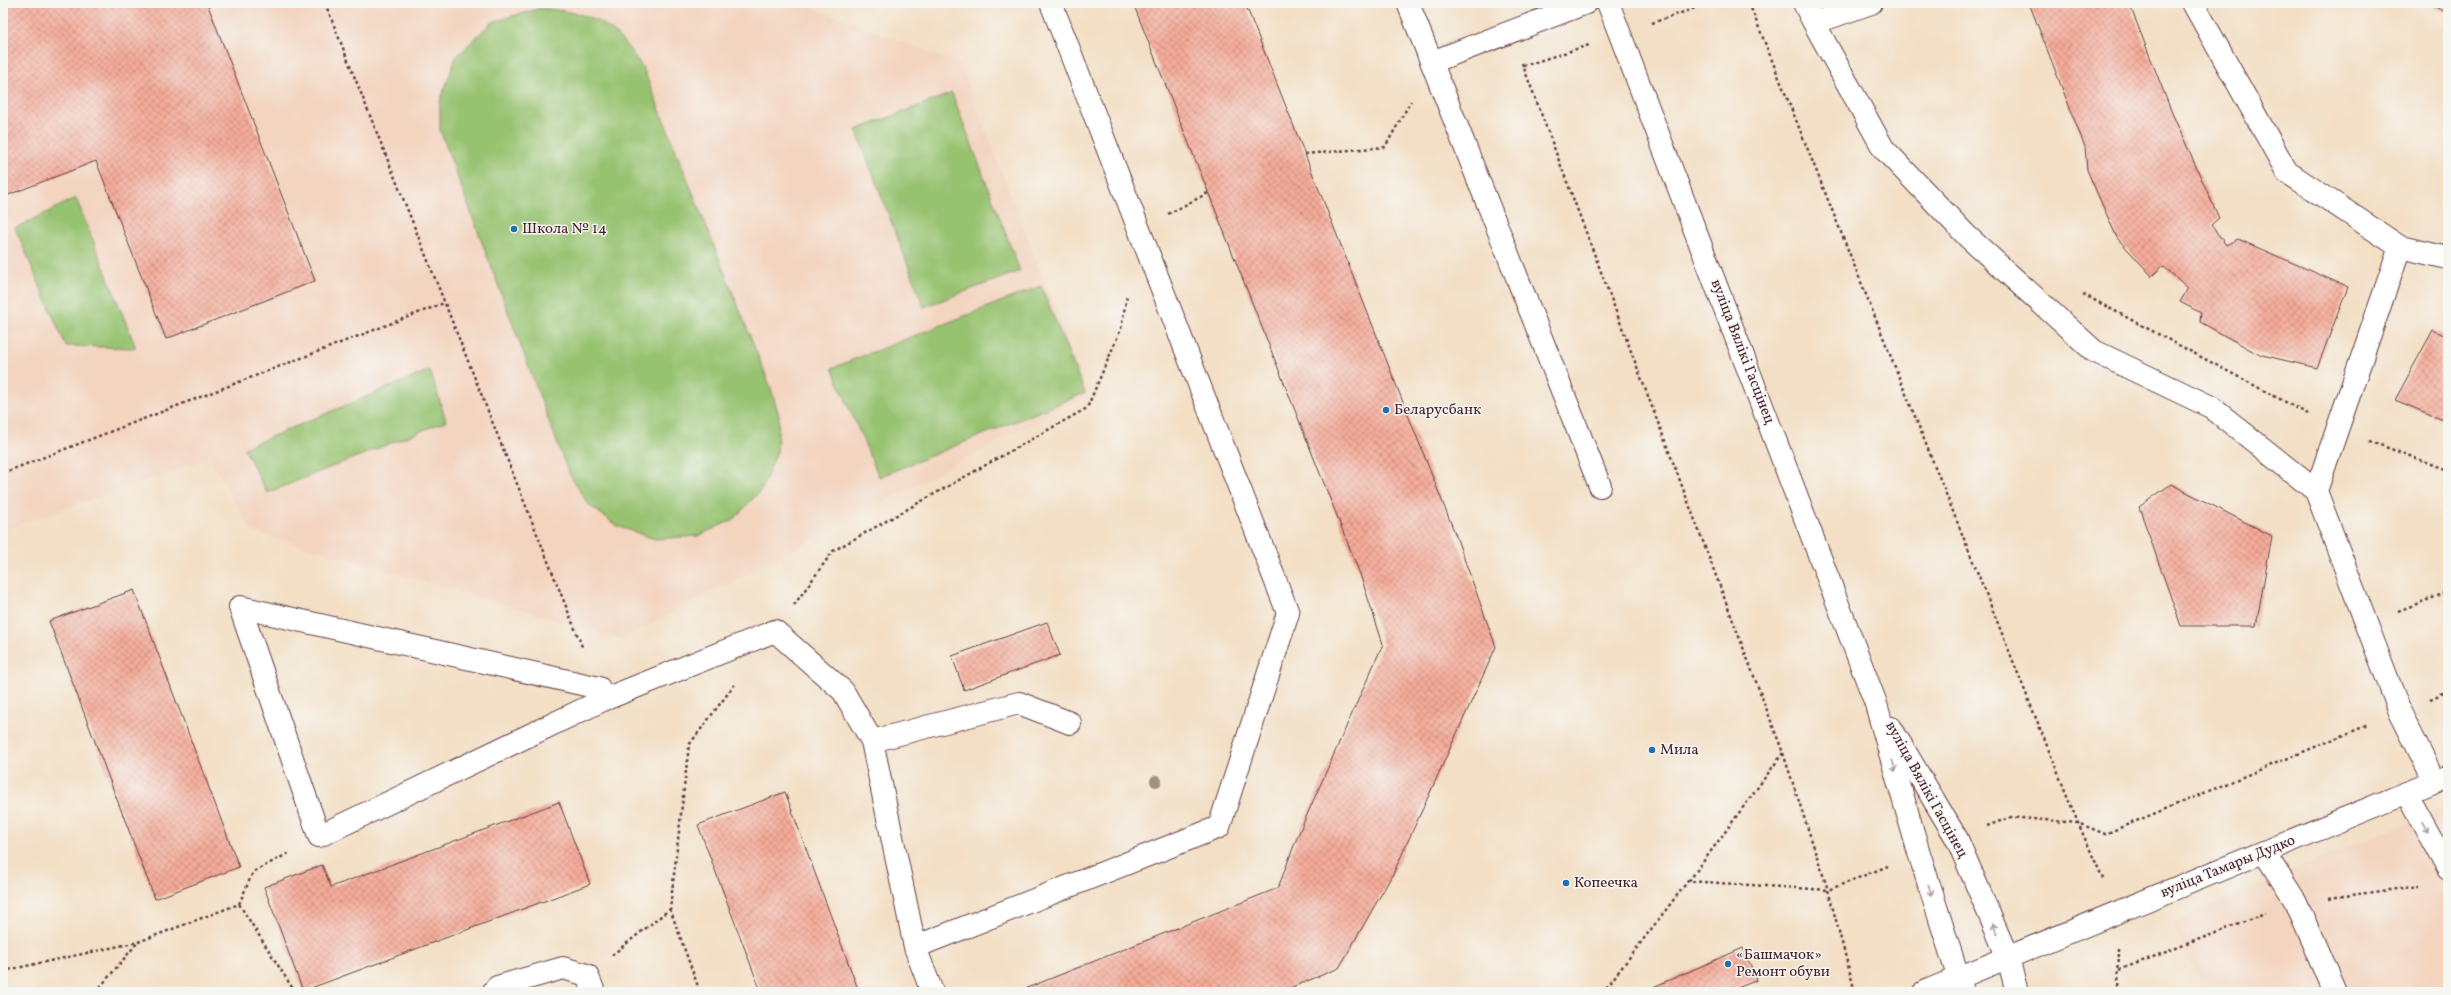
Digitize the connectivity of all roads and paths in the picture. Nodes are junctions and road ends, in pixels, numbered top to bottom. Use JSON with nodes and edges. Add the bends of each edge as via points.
{"nodes":[{"id":1,"x":325,"y":3,"type":"edge"},
{"id":2,"x":1051,"y":3,"type":"edge"},
{"id":3,"x":1408,"y":3,"type":"edge"},
{"id":4,"x":1586,"y":3,"type":"edge"},
{"id":5,"x":1608,"y":3,"type":"edge"},
{"id":6,"x":1710,"y":3,"type":"edge"},
{"id":7,"x":1749,"y":3,"type":"edge"},
{"id":8,"x":1804,"y":3,"type":"edge"},
{"id":9,"x":1871,"y":3,"type":"edge"},
{"id":10,"x":2193,"y":3,"type":"edge"},
{"id":11,"x":1666,"y":18,"type":"dead end"},
{"id":12,"x":1814,"y":23,"type":"junction"},
{"id":13,"x":1510,"y":33,"type":"junction"},
{"id":14,"x":1595,"y":43,"type":"dead end"},
{"id":15,"x":1432,"y":62,"type":"junction"},
{"id":16,"x":1523,"y":66,"type":"junction"},
{"id":17,"x":1305,"y":154,"type":"dead end"},
{"id":18,"x":1208,"y":193,"type":"dead end"},
{"id":19,"x":1138,"y":228,"type":"junction"},
{"id":20,"x":2400,"y":247,"type":"junction"},
{"id":21,"x":2448,"y":258,"type":"edge"},
{"id":22,"x":1128,"y":290,"type":"dead end"},
{"id":23,"x":2082,"y":293,"type":"dead end"},
{"id":24,"x":444,"y":303,"type":"junction"},
{"id":25,"x":2336,"y":428,"type":"junction"},
{"id":26,"x":2448,"y":470,"type":"edge"},
{"id":27,"x":3,"y":473,"type":"edge"},
{"id":28,"x":1600,"y":486,"type":"dead end"},
{"id":29,"x":2316,"y":491,"type":"junction"},
{"id":30,"x":2448,"y":592,"type":"edge"},
{"id":31,"x":2367,"y":622,"type":"junction"},
{"id":32,"x":775,"y":630,"type":"junction"},
{"id":33,"x":737,"y":682,"type":"dead end"},
{"id":34,"x":2448,"y":691,"type":"edge"},
{"id":35,"x":601,"y":694,"type":"junction"},
{"id":36,"x":1876,"y":701,"type":"junction"},
{"id":37,"x":2400,"y":712,"type":"junction"},
{"id":38,"x":1070,"y":723,"type":"dead end"},
{"id":39,"x":872,"y":741,"type":"junction"},
{"id":40,"x":1783,"y":753,"type":"junction"},
{"id":41,"x":2441,"y":779,"type":"edge"},
{"id":42,"x":2406,"y":793,"type":"junction"},
{"id":43,"x":2078,"y":823,"type":"junction"},
{"id":44,"x":319,"y":836,"type":"junction"},
{"id":45,"x":1957,"y":838,"type":"junction"},
{"id":46,"x":2264,"y":852,"type":"junction"},
{"id":47,"x":1919,"y":854,"type":"junction"},
{"id":48,"x":2448,"y":869,"type":"edge"},
{"id":49,"x":1688,"y":881,"type":"junction"},
{"id":50,"x":1828,"y":890,"type":"junction"},
{"id":51,"x":239,"y":904,"type":"junction"},
{"id":52,"x":670,"y":909,"type":"junction"},
{"id":53,"x":138,"y":942,"type":"junction"},
{"id":54,"x":915,"y":947,"type":"junction"},
{"id":55,"x":2008,"y":958,"type":"junction"},
{"id":56,"x":3,"y":971,"type":"edge"},
{"id":57,"x":590,"y":984,"type":"edge"},
{"id":58,"x":1960,"y":985,"type":"edge"},
{"id":59,"x":96,"y":992,"type":"edge"},
{"id":60,"x":295,"y":992,"type":"edge"},
{"id":61,"x":493,"y":992,"type":"edge"},
{"id":62,"x":700,"y":992,"type":"edge"},
{"id":63,"x":932,"y":992,"type":"edge"},
{"id":64,"x":1603,"y":992,"type":"edge"},
{"id":65,"x":1855,"y":992,"type":"edge"},
{"id":66,"x":1924,"y":992,"type":"edge"},
{"id":67,"x":2017,"y":992,"type":"edge"},
{"id":68,"x":2335,"y":992,"type":"edge"}],
"edges":[{"from":1,"to":24,"type":"path"},
{"from":2,"to":19,"type":"main road"},
{"from":3,"to":15,"type":"main road"},
{"from":4,"to":13,"type":"main road"},
{"from":5,"to":36,"type":"main road","name":"вуліца Вялікі Гасцінец"},
{"from":6,"to":11,"type":"path"},
{"from":7,"to":43,"type":"path"},
{"from":8,"to":12,"type":"main road"},
{"from":9,"to":12,"type":"main road"},
{"from":10,"to":20,"type":"main road","via":[[2287,172]]},
{"from":12,"to":29,"type":"main road","via":[[1883,148],[1968,237],[2094,351],[2211,407]]},
{"from":13,"to":15,"type":"main road"},
{"from":13,"to":16,"type":"path"},
{"from":14,"to":16,"type":"path"},
{"from":15,"to":17,"type":"path","via":[[1385,147]]},
{"from":15,"to":28,"type":"main road"},
{"from":16,"to":40,"type":"path"},
{"from":18,"to":19,"type":"path"},
{"from":19,"to":54,"type":"main road","via":[[1288,613],[1219,827]]},
{"from":20,"to":21,"type":"main road"},
{"from":20,"to":25,"type":"main road"},
{"from":22,"to":32,"type":"path","via":[[1122,328],[1087,408],[833,551]]},
{"from":23,"to":25,"type":"path"},
{"from":24,"to":27,"type":"path"},
{"from":24,"to":35,"type":"path"},
{"from":25,"to":26,"type":"path"},
{"from":25,"to":29,"type":"main road"},
{"from":29,"to":31,"type":"main road"},
{"from":30,"to":31,"type":"path"},
{"from":31,"to":37,"type":"main road"},
{"from":32,"to":35,"type":"main road"},
{"from":32,"to":39,"type":"main road","via":[[843,690]]},
{"from":33,"to":52,"type":"path","via":[[689,745]]},
{"from":34,"to":37,"type":"path"},
{"from":35,"to":44,"type":"main road"},
{"from":35,"to":44,"type":"main road","via":[[240,608]]},
{"from":36,"to":45,"type":"main road","name":"вуліца Вялікі Гасцінец"},
{"from":36,"to":47,"type":"main road","name":"вуліца Вялікі Гасцінец","one_way":true},
{"from":37,"to":41,"type":"main road"},
{"from":37,"to":43,"type":"path","via":[[2104,834]]},
{"from":38,"to":39,"type":"main road","via":[[1019,702]]},
{"from":39,"to":54,"type":"main road"},
{"from":40,"to":49,"type":"path"},
{"from":40,"to":50,"type":"path"},
{"from":41,"to":42,"type":"main road","name":"вуліца Тамары Дудко"},
{"from":42,"to":46,"type":"main road","name":"вуліца Тамары Дудко"},
{"from":42,"to":48,"type":"main road","one_way":true},
{"from":43,"to":45,"type":"path","via":[[2010,817]]},
{"from":44,"to":51,"type":"path","via":[[253,872]]},
{"from":55,"to":45,"type":"main road","name":"вуліца Вялікі Гасцінец","one_way":true},
{"from":46,"to":55,"type":"main road","name":"вуліца Тамары Дудко"},
{"from":46,"to":68,"type":"main road","via":[[2296,902]]},
{"from":47,"to":50,"type":"path"},
{"from":47,"to":58,"type":"main road","name":"вуліца Вялікі Гасцінец","one_way":true},
{"from":49,"to":50,"type":"path"},
{"from":49,"to":64,"type":"path"},
{"from":50,"to":65,"type":"path"},
{"from":51,"to":53,"type":"path"},
{"from":51,"to":60,"type":"path"},
{"from":52,"to":57,"type":"path"},
{"from":52,"to":62,"type":"path"},
{"from":53,"to":56,"type":"path"},
{"from":53,"to":59,"type":"path"},
{"from":54,"to":63,"type":"main road"},
{"from":55,"to":58,"type":"main road","name":"вуліца Тамары Дудко"},
{"from":55,"to":67,"type":"main road","name":"вуліца Вялікі Гасцінец"},
{"from":57,"to":61,"type":"main road","via":[[563,968],[497,987]]},
{"from":58,"to":66,"type":"main road","name":"вуліца Тамары Дудко"}]}
